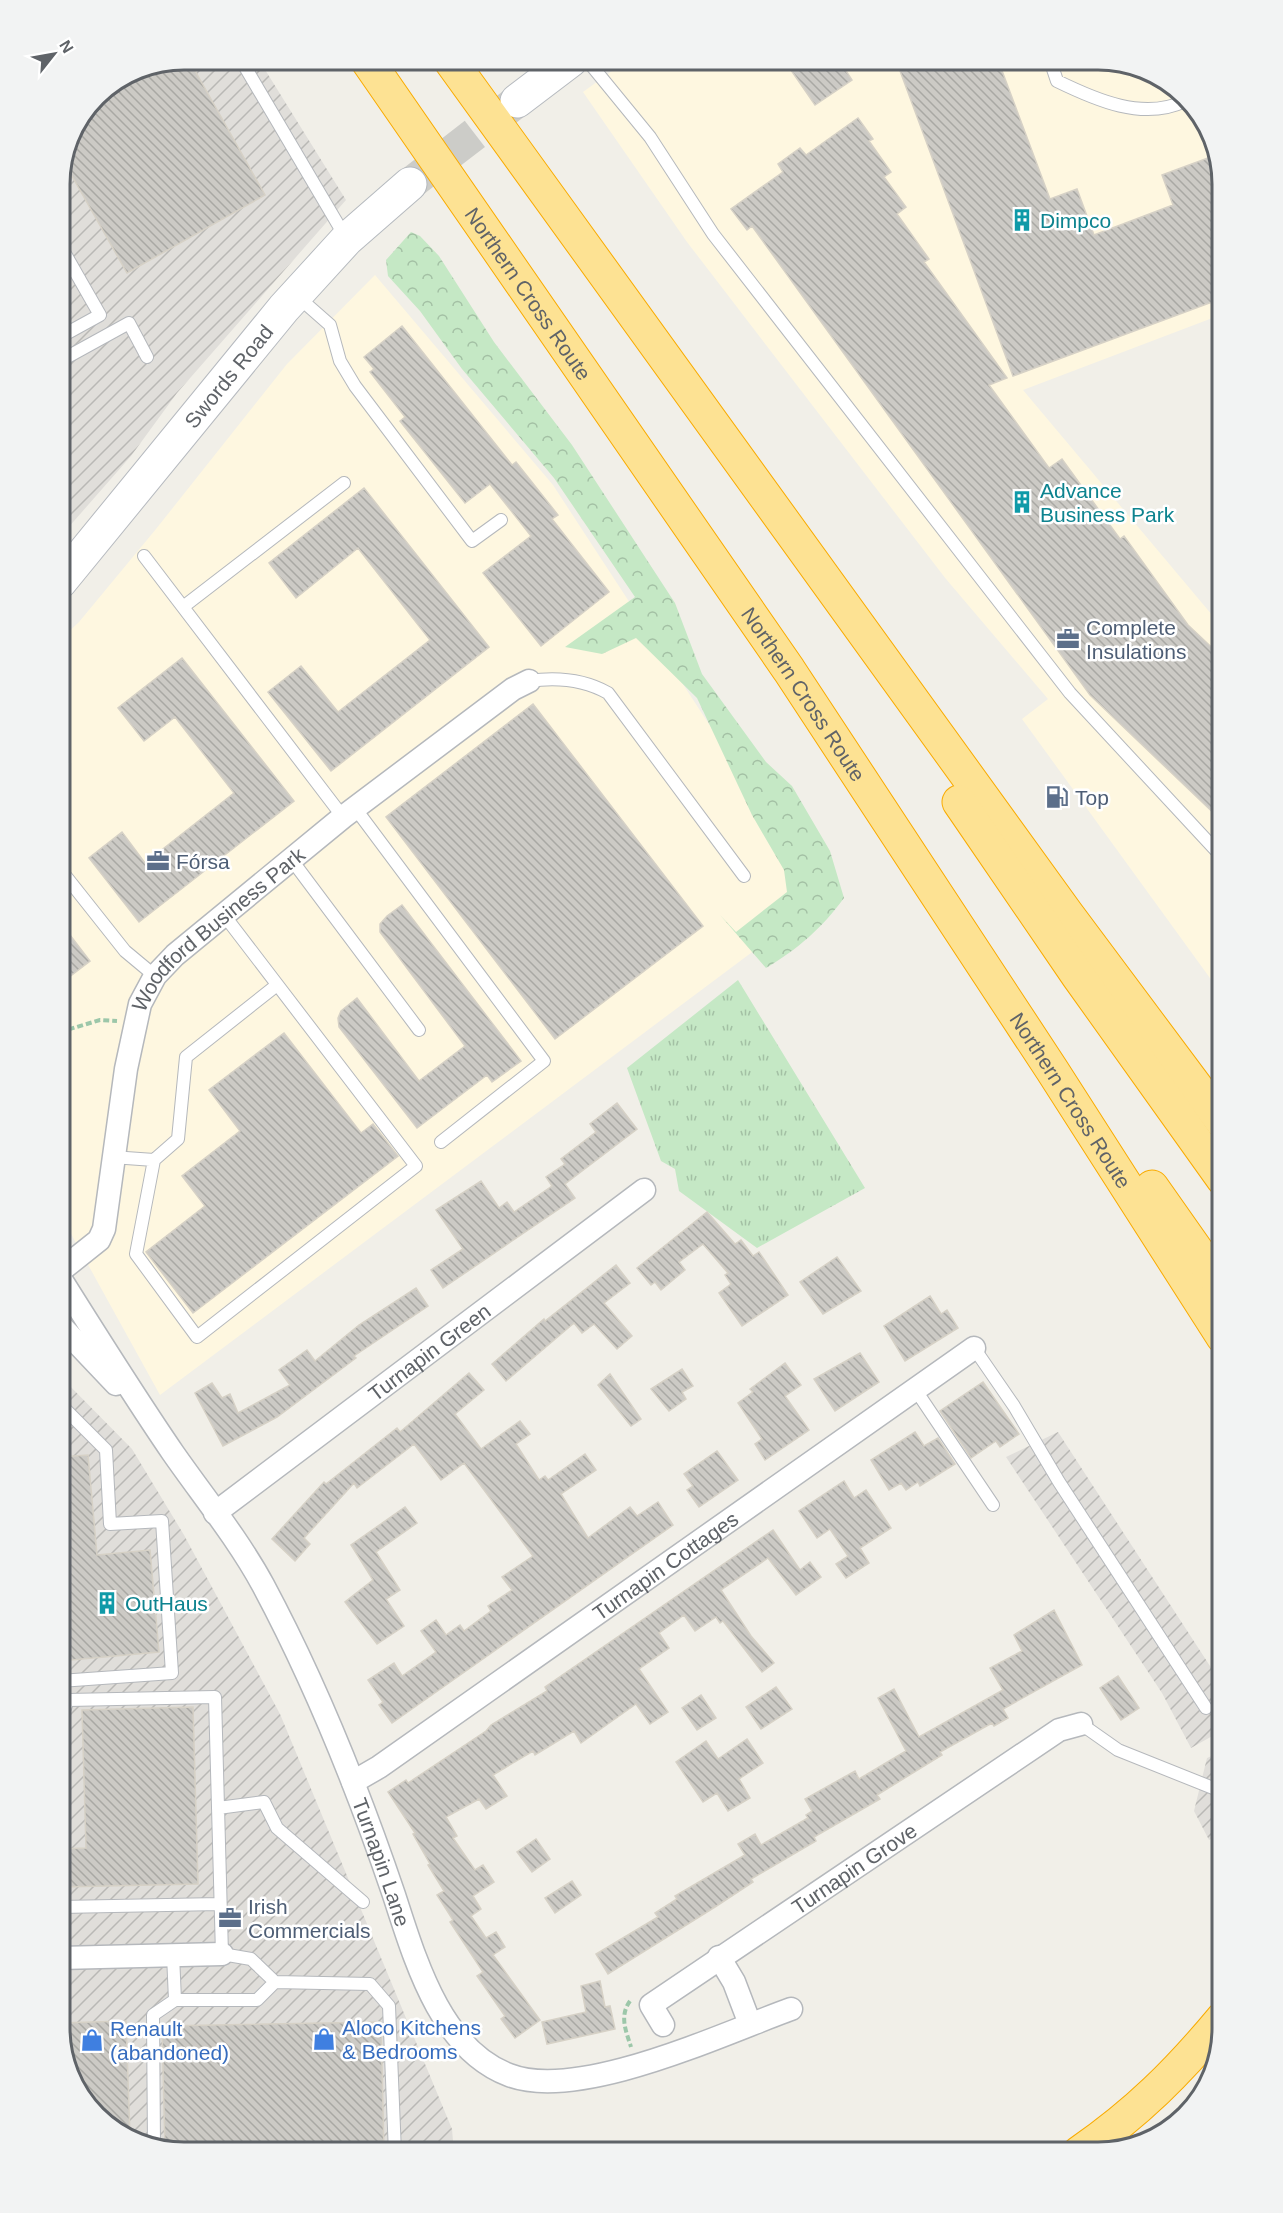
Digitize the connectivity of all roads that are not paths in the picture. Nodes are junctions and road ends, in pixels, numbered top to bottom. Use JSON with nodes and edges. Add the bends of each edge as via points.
{"nodes":[{"id":1,"x":248,"y":71,"type":"edge"},
{"id":2,"x":375,"y":71,"type":"edge"},
{"id":3,"x":458,"y":71,"type":"edge"},
{"id":4,"x":557,"y":71,"type":"edge"},
{"id":5,"x":596,"y":71,"type":"edge"},
{"id":6,"x":1054,"y":71,"type":"edge"},
{"id":7,"x":517,"y":101,"type":"tunnel mouth"},
{"id":8,"x":1178,"y":103,"type":"edge"},
{"id":9,"x":512,"y":147,"type":"junction"},
{"id":10,"x":410,"y":184,"type":"tunnel mouth"},
{"id":11,"x":347,"y":239,"type":"junction"},
{"id":12,"x":71,"y":264,"type":"edge"},
{"id":13,"x":296,"y":295,"type":"junction"},
{"id":14,"x":71,"y":331,"type":"edge"},
{"id":15,"x":71,"y":355,"type":"edge"},
{"id":16,"x":147,"y":357,"type":"dead end"},
{"id":17,"x":344,"y":483,"type":"dead end"},
{"id":18,"x":501,"y":520,"type":"dead end"},
{"id":19,"x":144,"y":556,"type":"dead end"},
{"id":20,"x":71,"y":569,"type":"edge"},
{"id":21,"x":183,"y":608,"type":"junction"},
{"id":22,"x":789,"y":670,"type":"junction"},
{"id":23,"x":529,"y":681,"type":"joint"},
{"id":24,"x":349,"y":812,"type":"junction"},
{"id":25,"x":1212,"y":846,"type":"edge"},
{"id":26,"x":291,"y":859,"type":"junction"},
{"id":27,"x":744,"y":876,"type":"dead end"},
{"id":28,"x":71,"y":882,"type":"edge"},
{"id":29,"x":224,"y":915,"type":"junction"},
{"id":30,"x":155,"y":976,"type":"junction"},
{"id":31,"x":278,"y":985,"type":"junction"},
{"id":32,"x":420,"y":1030,"type":"dead end"},
{"id":33,"x":1212,"y":1108,"type":"edge"},
{"id":34,"x":441,"y":1142,"type":"dead end"},
{"id":35,"x":112,"y":1157,"type":"junction"},
{"id":36,"x":154,"y":1160,"type":"junction"},
{"id":37,"x":1212,"y":1164,"type":"edge"},
{"id":38,"x":644,"y":1190,"type":"dead end"},
{"id":39,"x":70,"y":1263,"type":"edge"},
{"id":40,"x":1212,"y":1272,"type":"edge"},
{"id":41,"x":70,"y":1294,"type":"edge"},
{"id":42,"x":1212,"y":1320,"type":"edge"},
{"id":43,"x":70,"y":1336,"type":"edge"},
{"id":44,"x":974,"y":1348,"type":"joint"},
{"id":45,"x":915,"y":1389,"type":"junction"},
{"id":46,"x":70,"y":1414,"type":"edge"},
{"id":47,"x":149,"y":1417,"type":"junction"},
{"id":48,"x":993,"y":1505,"type":"dead end"},
{"id":49,"x":215,"y":1514,"type":"junction"},
{"id":50,"x":70,"y":1680,"type":"edge"},
{"id":51,"x":70,"y":1700,"type":"edge"},
{"id":52,"x":1206,"y":1708,"type":"dead end"},
{"id":53,"x":1081,"y":1724,"type":"joint"},
{"id":54,"x":353,"y":1782,"type":"junction"},
{"id":55,"x":1212,"y":1788,"type":"edge"},
{"id":56,"x":218,"y":1808,"type":"junction"},
{"id":57,"x":363,"y":1902,"type":"dead end"},
{"id":58,"x":220,"y":1904,"type":"junction"},
{"id":59,"x":70,"y":1907,"type":"edge"},
{"id":60,"x":222,"y":1954,"type":"junction"},
{"id":61,"x":173,"y":1955,"type":"junction"},
{"id":62,"x":719,"y":1957,"type":"junction"},
{"id":63,"x":70,"y":1958,"type":"edge"},
{"id":64,"x":275,"y":1982,"type":"junction"},
{"id":65,"x":175,"y":2000,"type":"junction"},
{"id":66,"x":791,"y":2009,"type":"dead end"},
{"id":67,"x":750,"y":2024,"type":"junction"},
{"id":68,"x":663,"y":2025,"type":"dead end"},
{"id":69,"x":1212,"y":2031,"type":"edge"},
{"id":70,"x":154,"y":2138,"type":"edge"},
{"id":71,"x":395,"y":2142,"type":"edge"},
{"id":72,"x":1093,"y":2142,"type":"edge"}],
"edges":[{"from":1,"to":11,"type":"lane"},
{"from":2,"to":22,"type":"highway","name":"Northern Cross Route"},
{"from":3,"to":9,"type":"highway"},
{"from":4,"to":7,"type":"main road"},
{"from":5,"to":25,"type":"lane","via":[[650,137],[713,234],[1070,693]]},
{"from":6,"to":8,"type":"lane","via":[[1057,81],[1129,107],[1157,111]]},
{"from":9,"to":33,"type":"highway"},
{"from":9,"to":37,"type":"highway","via":[[1078,976]]},
{"from":10,"to":11,"type":"main road","name":"Swords Road"},
{"from":11,"to":13,"type":"main road","name":"Swords Road"},
{"from":12,"to":14,"type":"lane","via":[[100,315]]},
{"from":13,"to":18,"type":"lane","via":[[330,325],[340,361],[355,386],[472,541]]},
{"from":13,"to":20,"type":"main road","name":"Swords Road"},
{"from":15,"to":16,"type":"lane","via":[[129,323]]},
{"from":17,"to":21,"type":"lane"},
{"from":19,"to":21,"type":"lane"},
{"from":21,"to":24,"type":"lane"},
{"from":22,"to":40,"type":"highway"},
{"from":22,"to":42,"type":"highway","name":"Northern Cross Route"},
{"from":23,"to":24,"type":"street","name":"Woodford Business Park"},
{"from":23,"to":27,"type":"lane","via":[[570,680],[608,693]]},
{"from":24,"to":26,"type":"street","name":"Woodford Business Park"},
{"from":24,"to":34,"type":"lane","via":[[544,1061]]},
{"from":26,"to":29,"type":"street","name":"Woodford Business Park"},
{"from":26,"to":32,"type":"lane"},
{"from":28,"to":30,"type":"lane","via":[[124,951]]},
{"from":29,"to":30,"type":"street","name":"Woodford Business Park"},
{"from":29,"to":31,"type":"lane"},
{"from":30,"to":35,"type":"street","name":"Woodford Business Park","via":[[135,1022]]},
{"from":31,"to":36,"type":"lane","via":[[186,1057],[178,1139]]},
{"from":31,"to":36,"type":"lane","via":[[416,1166],[197,1337],[136,1254]]},
{"from":35,"to":36,"type":"lane"},
{"from":35,"to":39,"type":"street","name":"Woodford Business Park","via":[[104,1229],[99,1240]]},
{"from":38,"to":49,"type":"street","name":"Turnapin Green"},
{"from":41,"to":47,"type":"street","name":"Turnapin Lane"},
{"from":43,"to":47,"type":"street","name":"Turnapin Lane"},
{"from":44,"to":45,"type":"street","name":"Turnapin Cottages"},
{"from":44,"to":52,"type":"lane"},
{"from":45,"to":48,"type":"lane"},
{"from":45,"to":54,"type":"street","name":"Turnapin Cottages"},
{"from":46,"to":50,"type":"lane","via":[[106,1450],[110,1524],[162,1521],[172,1673]]},
{"from":47,"to":49,"type":"street","name":"Turnapin Lane"},
{"from":49,"to":54,"type":"street","name":"Turnapin Lane","via":[[262,1582]]},
{"from":51,"to":56,"type":"lane","via":[[215,1697]]},
{"from":53,"to":55,"type":"lane","via":[[1118,1750]]},
{"from":53,"to":62,"type":"street","name":"Turnapin Grove","via":[[1059,1730]]},
{"from":54,"to":67,"type":"street","name":"Turnapin Lane","via":[[411,1945],[447,2022],[484,2064],[512,2077],[549,2082],[588,2078],[635,2066]]},
{"from":56,"to":57,"type":"lane","via":[[264,1802],[277,1828]]},
{"from":56,"to":58,"type":"lane"},
{"from":58,"to":59,"type":"lane"},
{"from":58,"to":60,"type":"lane"},
{"from":60,"to":61,"type":"street"},
{"from":60,"to":64,"type":"lane","via":[[251,1959]]},
{"from":61,"to":63,"type":"street"},
{"from":61,"to":65,"type":"lane"},
{"from":62,"to":67,"type":"street","via":[[734,1982]]},
{"from":62,"to":68,"type":"street","name":"Turnapin Grove","via":[[651,2005]]},
{"from":64,"to":65,"type":"lane","via":[[257,2000]]},
{"from":64,"to":71,"type":"lane","via":[[370,1984],[389,2006]]},
{"from":65,"to":70,"type":"lane","via":[[153,2015]]},
{"from":66,"to":67,"type":"street","name":"Turnapin Lane"},
{"from":69,"to":72,"type":"highway","via":[[1150,2098]]}]}
